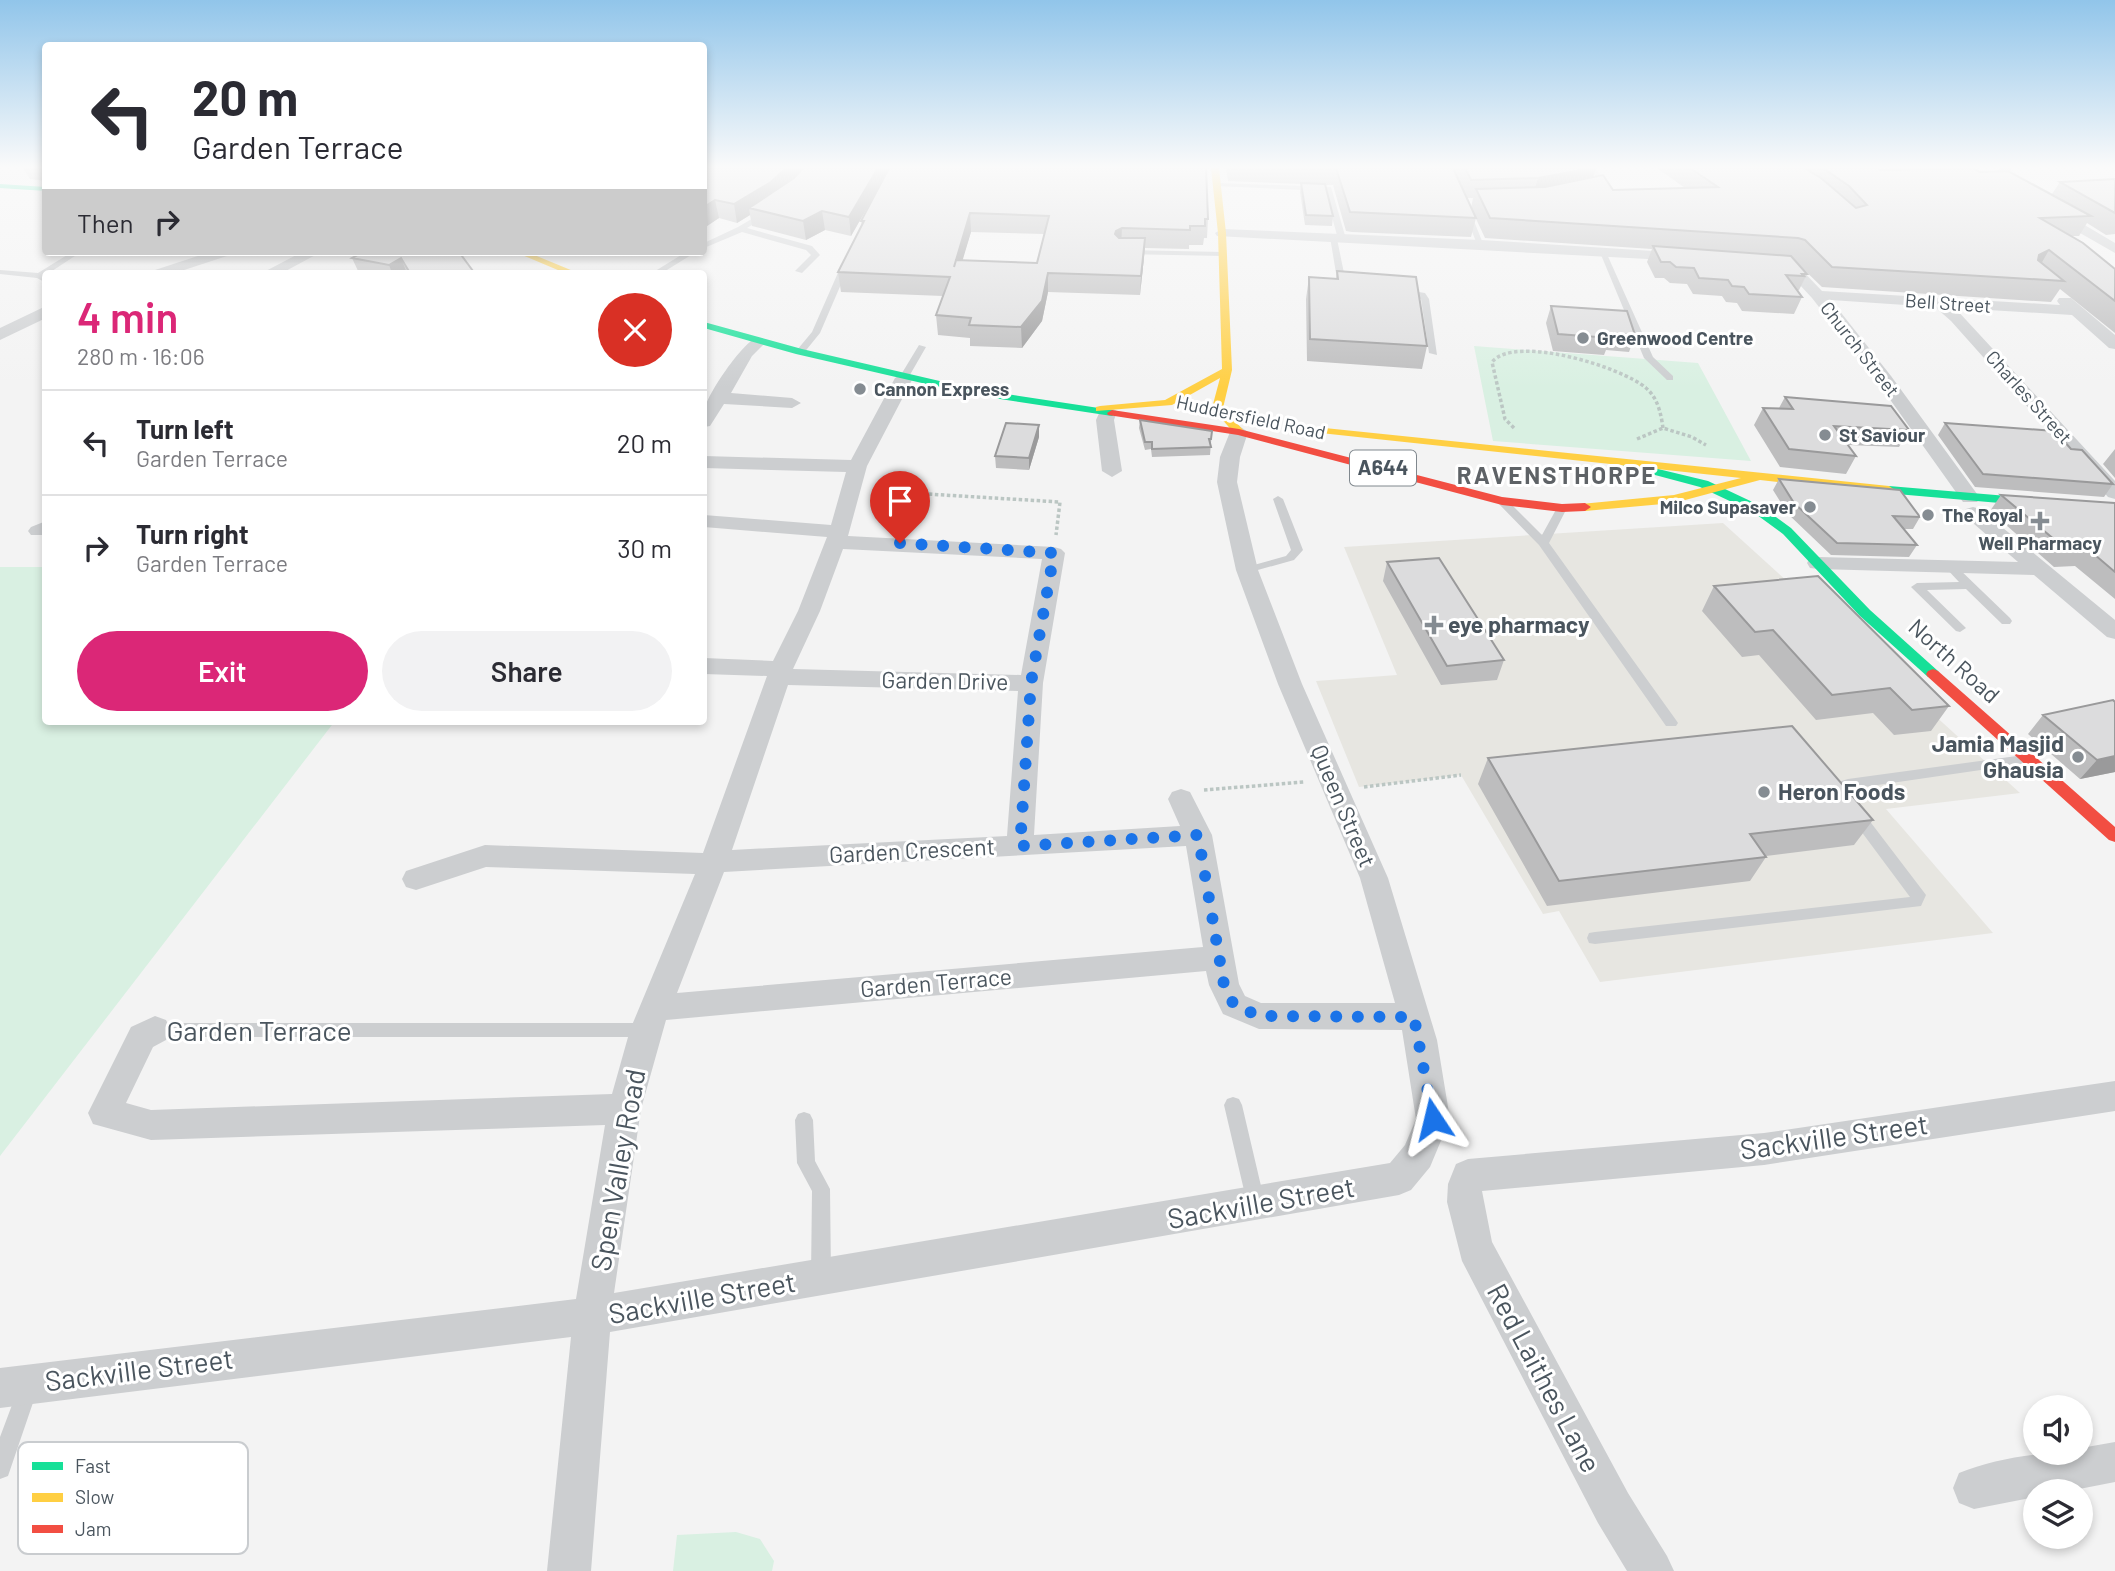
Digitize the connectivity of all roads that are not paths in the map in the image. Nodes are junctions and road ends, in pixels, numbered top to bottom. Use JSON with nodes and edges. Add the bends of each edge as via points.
{"nodes":[{"id":1,"x":785,"y":241,"type":"edge"},
{"id":2,"x":1222,"y":241,"type":"edge"},
{"id":3,"x":1337,"y":241,"type":"edge"},
{"id":4,"x":1404,"y":241,"type":"edge"},
{"id":5,"x":1481,"y":244,"type":"joint"},
{"id":6,"x":852,"y":249,"type":"edge"},
{"id":7,"x":1121,"y":252,"type":"edge"},
{"id":8,"x":1602,"y":252,"type":"junction"},
{"id":9,"x":1223,"y":254,"type":"junction"},
{"id":10,"x":72,"y":256,"type":"edge"},
{"id":11,"x":213,"y":256,"type":"edge"},
{"id":12,"x":306,"y":256,"type":"edge"},
{"id":13,"x":530,"y":256,"type":"edge"},
{"id":14,"x":685,"y":256,"type":"edge"},
{"id":15,"x":1697,"y":258,"type":"edge"},
{"id":16,"x":1756,"y":262,"type":"edge"},
{"id":17,"x":554,"y":265,"type":"junction"},
{"id":18,"x":53,"y":270,"type":"edge"},
{"id":19,"x":169,"y":270,"type":"edge"},
{"id":20,"x":277,"y":270,"type":"edge"},
{"id":21,"x":544,"y":270,"type":"edge"},
{"id":22,"x":566,"y":270,"type":"edge"},
{"id":23,"x":661,"y":270,"type":"edge"},
{"id":24,"x":799,"y":271,"type":"dead end"},
{"id":25,"x":0,"y":272,"type":"edge"},
{"id":26,"x":42,"y":278,"type":"edge"},
{"id":27,"x":1356,"y":288,"type":"edge"},
{"id":28,"x":1390,"y":290,"type":"edge"},
{"id":29,"x":1818,"y":295,"type":"junction"},
{"id":30,"x":2057,"y":295,"type":"edge"},
{"id":31,"x":1940,"y":303,"type":"junction"},
{"id":32,"x":2077,"y":311,"type":"junction"},
{"id":33,"x":42,"y":313,"type":"edge"},
{"id":34,"x":707,"y":326,"type":"edge"},
{"id":35,"x":0,"y":335,"type":"edge"},
{"id":36,"x":758,"y":342,"type":"junction"},
{"id":37,"x":2115,"y":344,"type":"edge"},
{"id":38,"x":922,"y":347,"type":"dead end"},
{"id":39,"x":800,"y":352,"type":"junction"},
{"id":40,"x":1434,"y":353,"type":"dead end"},
{"id":41,"x":1227,"y":370,"type":"junction"},
{"id":42,"x":905,"y":378,"type":"junction"},
{"id":43,"x":1670,"y":378,"type":"dead end"},
{"id":44,"x":719,"y":398,"type":"junction"},
{"id":45,"x":792,"y":403,"type":"dead end"},
{"id":46,"x":1104,"y":410,"type":"junction"},
{"id":47,"x":707,"y":417,"type":"edge"},
{"id":48,"x":1234,"y":426,"type":"junction"},
{"id":49,"x":1386,"y":438,"type":"junction"},
{"id":50,"x":1460,"y":447,"type":"junction"},
{"id":51,"x":1545,"y":455,"type":"junction"},
{"id":52,"x":1613,"y":461,"type":"junction"},
{"id":53,"x":707,"y":462,"type":"edge"},
{"id":54,"x":857,"y":466,"type":"junction"},
{"id":55,"x":1388,"y":469,"type":"junction"},
{"id":56,"x":1112,"y":471,"type":"dead end"},
{"id":57,"x":1762,"y":476,"type":"junction"},
{"id":58,"x":1451,"y":487,"type":"junction"},
{"id":59,"x":1713,"y":488,"type":"junction"},
{"id":60,"x":2115,"y":492,"type":"edge"},
{"id":61,"x":1278,"y":499,"type":"dead end"},
{"id":62,"x":1666,"y":500,"type":"junction"},
{"id":63,"x":1502,"y":501,"type":"junction"},
{"id":64,"x":1972,"y":505,"type":"junction"},
{"id":65,"x":1562,"y":508,"type":"junction"},
{"id":66,"x":1586,"y":508,"type":"junction"},
{"id":67,"x":1706,"y":508,"type":"dead end"},
{"id":68,"x":2115,"y":509,"type":"edge"},
{"id":69,"x":1729,"y":514,"type":"dead end"},
{"id":70,"x":707,"y":522,"type":"edge"},
{"id":71,"x":836,"y":537,"type":"junction"},
{"id":72,"x":1543,"y":543,"type":"junction"},
{"id":73,"x":1799,"y":544,"type":"junction"},
{"id":74,"x":1818,"y":563,"type":"junction"},
{"id":75,"x":1951,"y":567,"type":"junction"},
{"id":76,"x":1247,"y":569,"type":"junction"},
{"id":77,"x":2039,"y":569,"type":"junction"},
{"id":78,"x":1969,"y":585,"type":"junction"},
{"id":79,"x":2006,"y":621,"type":"dead end"},
{"id":80,"x":1961,"y":628,"type":"dead end"},
{"id":81,"x":2115,"y":632,"type":"edge"},
{"id":82,"x":707,"y":666,"type":"edge"},
{"id":83,"x":780,"y":673,"type":"junction"},
{"id":84,"x":1031,"y":683,"type":"junction"},
{"id":85,"x":1671,"y":723,"type":"dead end"},
{"id":86,"x":2029,"y":759,"type":"junction"},
{"id":87,"x":1181,"y":799,"type":"road end"},
{"id":88,"x":1198,"y":835,"type":"junction"},
{"id":89,"x":2115,"y":836,"type":"edge"},
{"id":90,"x":1020,"y":846,"type":"junction"},
{"id":91,"x":710,"y":864,"type":"junction"},
{"id":92,"x":416,"y":879,"type":"dead end"},
{"id":93,"x":1595,"y":938,"type":"dead end"},
{"id":94,"x":1218,"y":958,"type":"junction"},
{"id":95,"x":1414,"y":1017,"type":"junction"},
{"id":96,"x":650,"y":1019,"type":"junction"},
{"id":97,"x":155,"y":1030,"type":"joint"},
{"id":98,"x":2115,"y":1096,"type":"edge"},
{"id":99,"x":1233,"y":1105,"type":"dead end"},
{"id":100,"x":624,"y":1109,"type":"junction"},
{"id":101,"x":804,"y":1120,"type":"dead end"},
{"id":102,"x":1468,"y":1176,"type":"joint"},
{"id":103,"x":1399,"y":1178,"type":"joint"},
{"id":104,"x":1256,"y":1204,"type":"junction"},
{"id":105,"x":821,"y":1278,"type":"junction"},
{"id":106,"x":592,"y":1316,"type":"junction"},
{"id":107,"x":15,"y":1386,"type":"edge"},
{"id":108,"x":2115,"y":1462,"type":"edge"},
{"id":109,"x":0,"y":1468,"type":"edge"},
{"id":110,"x":1973,"y":1488,"type":"dead end"},
{"id":111,"x":569,"y":1571,"type":"edge"},
{"id":112,"x":1652,"y":1571,"type":"edge"}],
"edges":[{"from":1,"to":24,"type":"lane","via":[[809,248],[816,255]]},
{"from":2,"to":9,"type":"main road"},
{"from":3,"to":27,"type":"lane","via":[[1340,279]]},
{"from":4,"to":5,"type":"street"},
{"from":5,"to":8,"type":"street"},
{"from":6,"to":39,"type":"lane","via":[[816,333]]},
{"from":7,"to":9,"type":"lane"},
{"from":8,"to":15,"type":"street"},
{"from":8,"to":43,"type":"lane","via":[[1649,358]]},
{"from":9,"to":41,"type":"main road"},
{"from":10,"to":18,"type":"lane"},
{"from":11,"to":19,"type":"street"},
{"from":12,"to":20,"type":"street"},
{"from":13,"to":17,"type":"main road"},
{"from":14,"to":23,"type":"lane"},
{"from":16,"to":29,"type":"street","name":"Church Street","via":[[1789,265]]},
{"from":17,"to":21,"type":"street"},
{"from":17,"to":22,"type":"main road"},
{"from":25,"to":26,"type":"lane"},
{"from":28,"to":40,"type":"lane","via":[[1412,292],[1425,299]]},
{"from":29,"to":31,"type":"street","name":"Bell Street"},
{"from":29,"to":64,"type":"street","name":"Church Street","via":[[1885,380]]},
{"from":30,"to":32,"type":"street"},
{"from":31,"to":32,"type":"street","name":"Bell Street"},
{"from":31,"to":60,"type":"street","name":"Charles Street"},
{"from":32,"to":37,"type":"street"},
{"from":33,"to":35,"type":"street"},
{"from":34,"to":36,"type":"main road","name":"Huddersfield Road","number":"A644"},
{"from":36,"to":39,"type":"main road","name":"Huddersfield Road","number":"A644"},
{"from":36,"to":44,"type":"street","via":[[745,353]]},
{"from":38,"to":42,"type":"lane"},
{"from":39,"to":42,"type":"main road","name":"Huddersfield Road","number":"A644"},
{"from":41,"to":46,"type":"main road","via":[[1168,403]]},
{"from":41,"to":48,"type":"main road","via":[[1217,408]]},
{"from":42,"to":46,"type":"main road","name":"Huddersfield Road","number":"A644"},
{"from":42,"to":54,"type":"street","name":"Spen Valley Road"},
{"from":44,"to":45,"type":"street"},
{"from":44,"to":47,"type":"street"},
{"from":46,"to":48,"type":"main road","name":"Huddersfield Road","number":"A644"},
{"from":46,"to":56,"type":"street"},
{"from":48,"to":49,"type":"main road","name":"Huddersfield Road","number":"A644"},
{"from":48,"to":55,"type":"main road","name":"Huddersfield Road","number":"A644"},
{"from":48,"to":76,"type":"street","name":"Queen Street","via":[[1227,482]]},
{"from":49,"to":50,"type":"main road","name":"Huddersfield Road","number":"A644"},
{"from":49,"to":55,"type":"main road","number":"A644","via":[[1378,446],[1377,456]]},
{"from":50,"to":51,"type":"main road","name":"Huddersfield Road","number":"A644"},
{"from":50,"to":58,"type":"main road","number":"A644","via":[[1445,465]]},
{"from":51,"to":52,"type":"main road","name":"Huddersfield Road","number":"A644"},
{"from":51,"to":66,"type":"main road","number":"A644","via":[[1580,469],[1591,482],[1596,496]]},
{"from":52,"to":57,"type":"main road","name":"Huddersfield Road","number":"A644"},
{"from":52,"to":59,"type":"main road","name":"North Road"},
{"from":53,"to":54,"type":"street"},
{"from":54,"to":71,"type":"street","name":"Spen Valley Road"},
{"from":55,"to":58,"type":"main road","name":"Huddersfield Road","number":"A644"},
{"from":57,"to":59,"type":"main road","name":"Huddersfield Road","number":"A644"},
{"from":57,"to":64,"type":"main road","name":"Huddersfield Road","number":"A644"},
{"from":58,"to":63,"type":"main road","name":"Huddersfield Road","number":"A644"},
{"from":59,"to":62,"type":"main road","name":"Huddersfield Road","number":"A644"},
{"from":59,"to":73,"type":"main road","name":"North Road","via":[[1757,509]]},
{"from":61,"to":76,"type":"lane","via":[[1297,550],[1290,558]]},
{"from":62,"to":66,"type":"main road","name":"Huddersfield Road","number":"A644"},
{"from":62,"to":67,"type":"main road"},
{"from":63,"to":65,"type":"main road","name":"Huddersfield Road","number":"A644"},
{"from":63,"to":72,"type":"lane"},
{"from":64,"to":68,"type":"main road","name":"Huddersfield Road","number":"A644"},
{"from":64,"to":77,"type":"street","name":"Church Street"},
{"from":65,"to":66,"type":"main road","name":"Huddersfield Road","number":"A644"},
{"from":65,"to":72,"type":"lane"},
{"from":69,"to":73,"type":"main road","name":"North Road"},
{"from":70,"to":71,"type":"street"},
{"from":71,"to":83,"type":"street","name":"Spen Valley Road"},
{"from":71,"to":84,"type":"street","via":[[1054,553]]},
{"from":72,"to":85,"type":"lane"},
{"from":73,"to":74,"type":"main road","name":"North Road"},
{"from":74,"to":75,"type":"street"},
{"from":74,"to":86,"type":"main road","name":"North Road","via":[[1865,613]]},
{"from":75,"to":77,"type":"street"},
{"from":75,"to":78,"type":"lane"},
{"from":76,"to":95,"type":"street","name":"Queen Street","via":[[1290,684],[1374,878]]},
{"from":77,"to":81,"type":"street","name":"Church Street"},
{"from":78,"to":79,"type":"lane"},
{"from":78,"to":80,"type":"lane","via":[[1917,587]]},
{"from":82,"to":83,"type":"street"},
{"from":83,"to":84,"type":"street","name":"Garden Drive"},
{"from":83,"to":91,"type":"street","name":"Spen Valley Road"},
{"from":84,"to":90,"type":"street","name":"Garden Drive"},
{"from":86,"to":89,"type":"main road","name":"North Road"},
{"from":86,"to":93,"type":"lane","via":[[1840,787],[1840,794],[1919,895],[1916,902]]},
{"from":87,"to":88,"type":"street"},
{"from":88,"to":90,"type":"street","name":"Garden Crescent"},
{"from":88,"to":94,"type":"street"},
{"from":90,"to":91,"type":"street","name":"Garden Crescent"},
{"from":91,"to":92,"type":"street","via":[[485,856]]},
{"from":91,"to":96,"type":"street","name":"Spen Valley Road","via":[[701,897]]},
{"from":94,"to":95,"type":"street","via":[[1234,1005],[1259,1016]]},
{"from":94,"to":96,"type":"street","name":"Garden Terrace"},
{"from":95,"to":103,"type":"street","name":"Queen Street","via":[[1433,1119],[1418,1156]]},
{"from":96,"to":97,"type":"lane","name":"Garden Terrace"},
{"from":96,"to":100,"type":"street","name":"Spen Valley Road"},
{"from":97,"to":100,"type":"street","name":"Garden Terrace","via":[[142,1037],[105,1112],[151,1125]]},
{"from":98,"to":102,"type":"street","name":"Sackville Street","via":[[1764,1149]]},
{"from":99,"to":104,"type":"lane"},
{"from":100,"to":106,"type":"street","name":"Spen Valley Road"},
{"from":101,"to":105,"type":"lane","via":[[806,1163],[821,1189]]},
{"from":102,"to":112,"type":"street","name":"Red Laithes Lane","via":[[1467,1215],[1475,1248]]},
{"from":103,"to":104,"type":"street","name":"Sackville Street"},
{"from":104,"to":105,"type":"street","name":"Sackville Street"},
{"from":105,"to":106,"type":"street","name":"Sackville Street"},
{"from":106,"to":107,"type":"street","name":"Sackville Street"},
{"from":106,"to":111,"type":"street","name":"Spen Valley Road"},
{"from":107,"to":109,"type":"lane"},
{"from":108,"to":110,"type":"street"}]}
